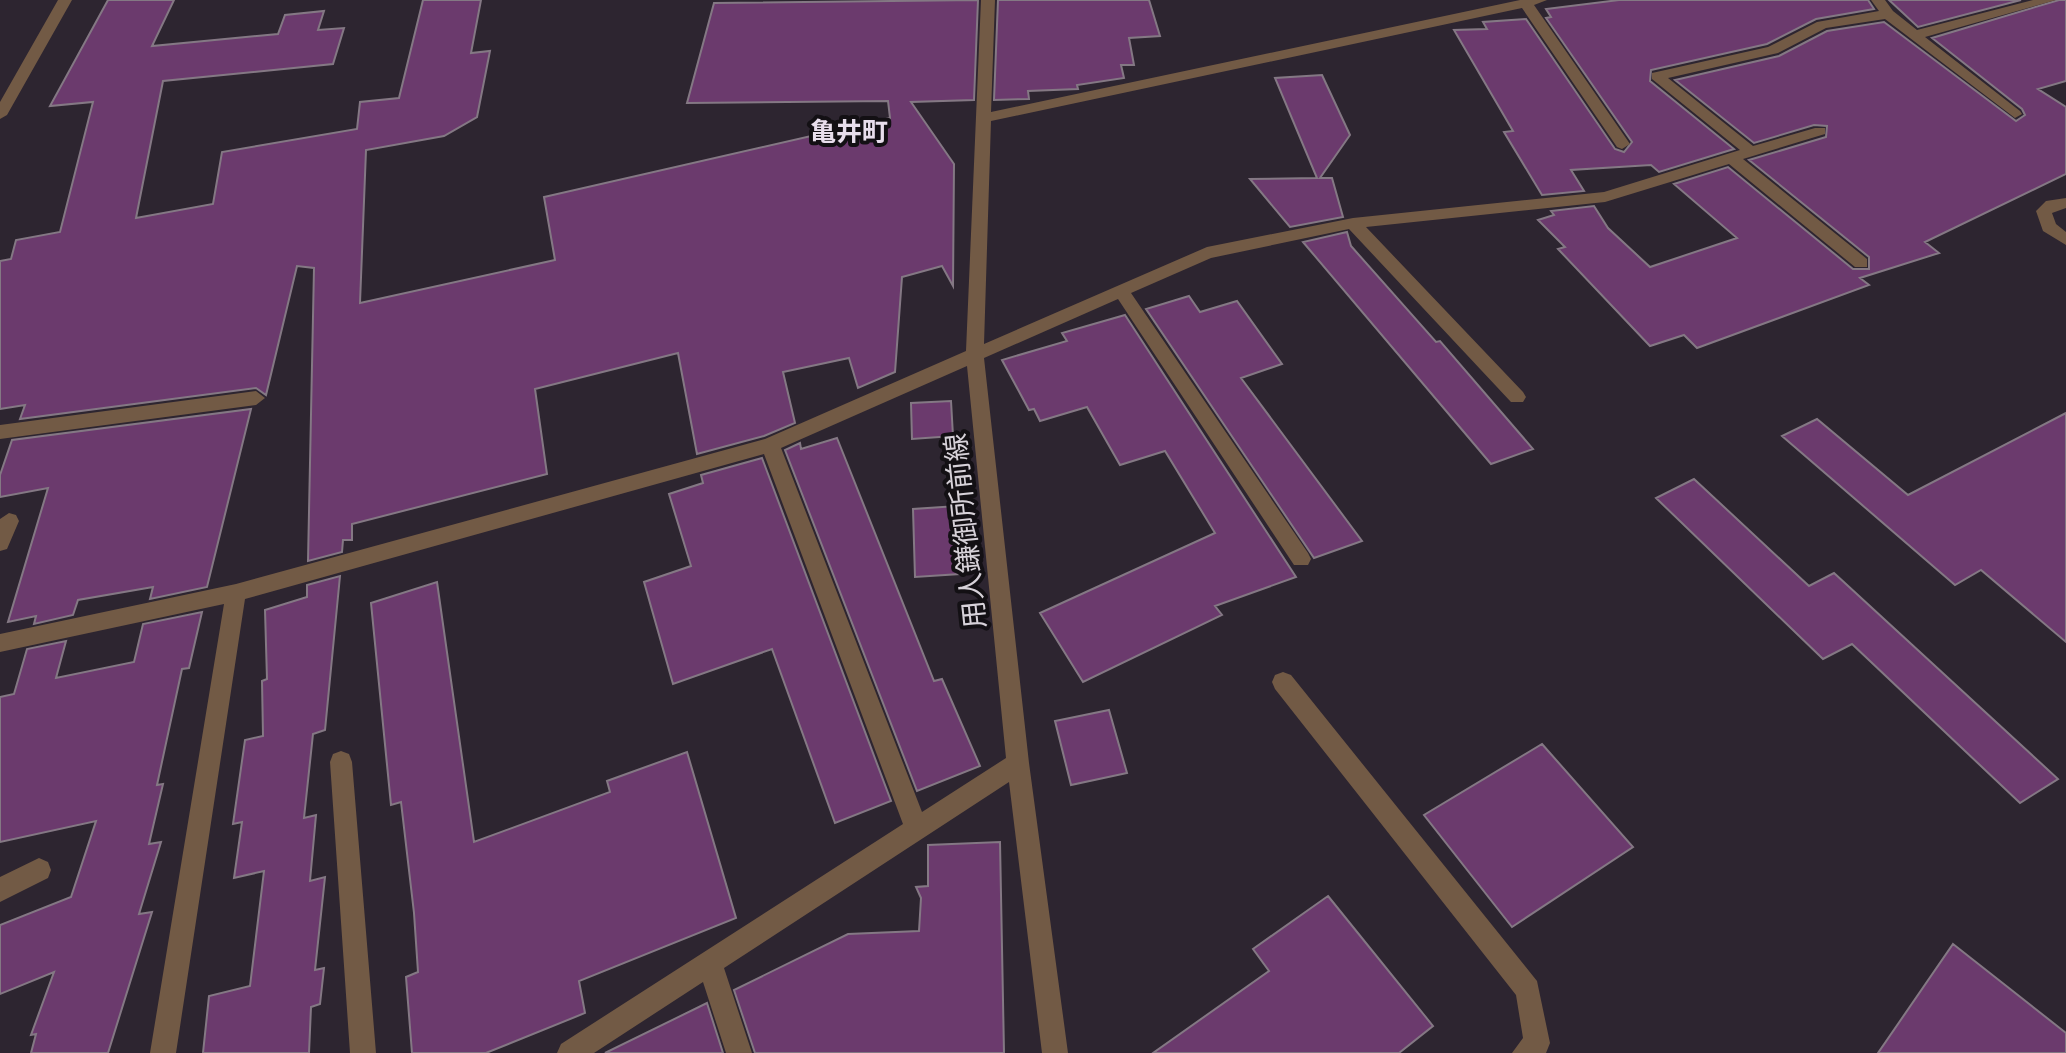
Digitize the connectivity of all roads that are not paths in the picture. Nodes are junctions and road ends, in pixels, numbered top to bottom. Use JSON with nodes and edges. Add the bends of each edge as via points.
{"nodes":[{"id":1,"x":65,"y":0,"type":"edge"},
{"id":2,"x":988,"y":0,"type":"edge"},
{"id":3,"x":1878,"y":0,"type":"edge"},
{"id":4,"x":2049,"y":0,"type":"edge"},
{"id":5,"x":1533,"y":1,"type":"edge"},
{"id":6,"x":1888,"y":14,"type":"junction"},
{"id":7,"x":1916,"y":35,"type":"junction"},
{"id":8,"x":2015,"y":114,"type":"dead end"},
{"id":9,"x":0,"y":115,"type":"edge"},
{"id":10,"x":982,"y":118,"type":"junction"},
{"id":11,"x":1820,"y":131,"type":"dead end"},
{"id":12,"x":1622,"y":144,"type":"dead end"},
{"id":13,"x":1751,"y":152,"type":"junction"},
{"id":14,"x":1732,"y":158,"type":"junction"},
{"id":15,"x":2066,"y":203,"type":"edge"},
{"id":16,"x":1353,"y":223,"type":"junction"},
{"id":17,"x":2066,"y":240,"type":"edge"},
{"id":18,"x":1861,"y":263,"type":"dead end"},
{"id":19,"x":1121,"y":291,"type":"junction"},
{"id":20,"x":975,"y":354,"type":"junction"},
{"id":21,"x":1517,"y":397,"type":"dead end"},
{"id":22,"x":256,"y":398,"type":"dead end"},
{"id":23,"x":0,"y":432,"type":"edge"},
{"id":24,"x":770,"y":445,"type":"junction"},
{"id":25,"x":9,"y":521,"type":"dead end"},
{"id":26,"x":0,"y":543,"type":"edge"},
{"id":27,"x":1301,"y":559,"type":"dead end"},
{"id":28,"x":236,"y":593,"type":"junction"},
{"id":29,"x":0,"y":643,"type":"edge"},
{"id":30,"x":1283,"y":682,"type":"dead end"},
{"id":31,"x":341,"y":762,"type":"dead end"},
{"id":32,"x":1018,"y":763,"type":"junction"},
{"id":33,"x":916,"y":828,"type":"junction"},
{"id":34,"x":39,"y":870,"type":"dead end"},
{"id":35,"x":0,"y":890,"type":"edge"},
{"id":36,"x":709,"y":962,"type":"junction"},
{"id":37,"x":163,"y":1053,"type":"edge"},
{"id":38,"x":363,"y":1053,"type":"edge"},
{"id":39,"x":570,"y":1053,"type":"edge"},
{"id":40,"x":739,"y":1053,"type":"edge"},
{"id":41,"x":1055,"y":1053,"type":"edge"},
{"id":42,"x":1525,"y":1053,"type":"edge"}],
"edges":[{"from":1,"to":9,"type":"street"},
{"from":2,"to":10,"type":"street","name":"用人鎌御所前線"},
{"from":3,"to":6,"type":"street"},
{"from":4,"to":7,"type":"street"},
{"from":5,"to":10,"type":"street"},
{"from":5,"to":12,"type":"street"},
{"from":6,"to":7,"type":"street"},
{"from":6,"to":13,"type":"street","via":[[1822,25],[1773,50],[1657,76]]},
{"from":7,"to":8,"type":"street"},
{"from":10,"to":20,"type":"street","name":"用人鎌御所前線"},
{"from":11,"to":13,"type":"street"},
{"from":13,"to":14,"type":"street"},
{"from":14,"to":16,"type":"street","via":[[1605,197]]},
{"from":14,"to":18,"type":"street"},
{"from":15,"to":17,"type":"street","via":[[2044,211],[2049,227]]},
{"from":16,"to":19,"type":"street","via":[[1207,253]]},
{"from":16,"to":21,"type":"street"},
{"from":19,"to":20,"type":"street"},
{"from":19,"to":27,"type":"street"},
{"from":20,"to":24,"type":"street"},
{"from":20,"to":32,"type":"street","name":"用人鎌御所前線"},
{"from":22,"to":23,"type":"street"},
{"from":24,"to":28,"type":"street"},
{"from":24,"to":33,"type":"street"},
{"from":25,"to":26,"type":"street"},
{"from":28,"to":29,"type":"street"},
{"from":28,"to":37,"type":"street"},
{"from":30,"to":42,"type":"street","via":[[1528,990],[1537,1043]]},
{"from":31,"to":38,"type":"street"},
{"from":32,"to":33,"type":"street"},
{"from":32,"to":41,"type":"street","name":"用人鎌御所前線"},
{"from":33,"to":36,"type":"street"},
{"from":34,"to":35,"type":"street"},
{"from":36,"to":39,"type":"street"},
{"from":36,"to":40,"type":"street"}]}
